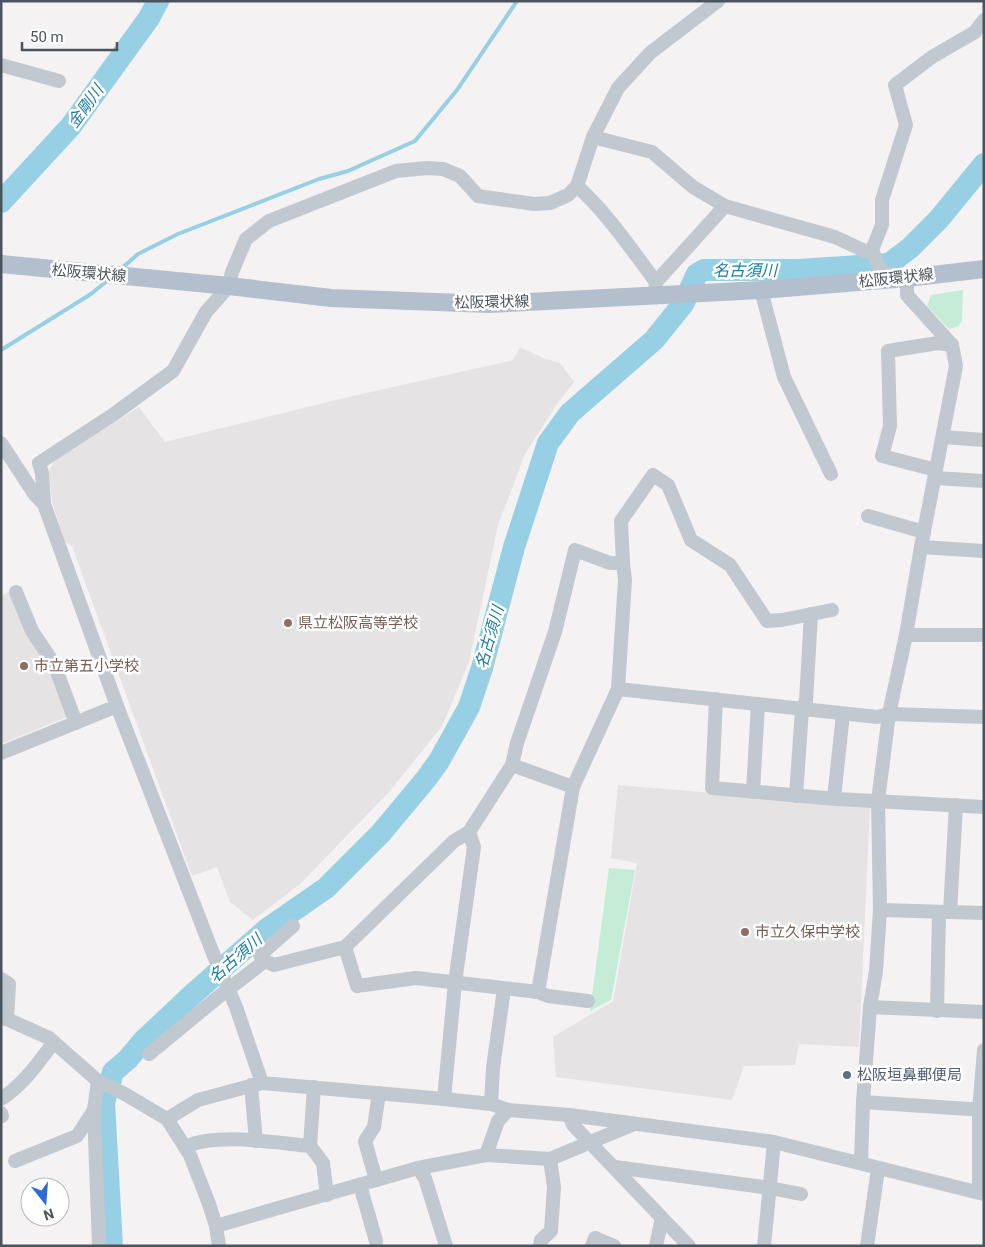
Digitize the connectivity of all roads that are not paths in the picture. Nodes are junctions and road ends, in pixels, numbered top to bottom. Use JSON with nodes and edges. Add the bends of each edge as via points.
{"nodes":[{"id":1,"x":718,"y":1,"type":"edge"},
{"id":2,"x":984,"y":20,"type":"edge"},
{"id":3,"x":1,"y":65,"type":"edge"},
{"id":4,"x":59,"y":80,"type":"dead end"},
{"id":5,"x":594,"y":137,"type":"junction"},
{"id":6,"x":577,"y":186,"type":"junction"},
{"id":7,"x":725,"y":206,"type":"junction"},
{"id":8,"x":872,"y":250,"type":"junction"},
{"id":9,"x":1,"y":264,"type":"edge"},
{"id":10,"x":984,"y":268,"type":"edge"},
{"id":11,"x":906,"y":278,"type":"junction"},
{"id":12,"x":229,"y":286,"type":"junction"},
{"id":13,"x":761,"y":290,"type":"junction"},
{"id":14,"x":659,"y":291,"type":"junction"},
{"id":15,"x":952,"y":345,"type":"junction"},
{"id":16,"x":942,"y":437,"type":"junction"},
{"id":17,"x":984,"y":440,"type":"edge"},
{"id":18,"x":1,"y":443,"type":"edge"},
{"id":19,"x":831,"y":474,"type":"dead end"},
{"id":20,"x":935,"y":474,"type":"junction"},
{"id":21,"x":984,"y":482,"type":"edge"},
{"id":22,"x":44,"y":504,"type":"junction"},
{"id":23,"x":868,"y":516,"type":"dead end"},
{"id":24,"x":924,"y":532,"type":"junction"},
{"id":25,"x":921,"y":547,"type":"junction"},
{"id":26,"x":984,"y":551,"type":"edge"},
{"id":27,"x":623,"y":563,"type":"junction"},
{"id":28,"x":16,"y":592,"type":"dead end"},
{"id":29,"x":832,"y":610,"type":"dead end"},
{"id":30,"x":811,"y":614,"type":"junction"},
{"id":31,"x":906,"y":635,"type":"junction"},
{"id":32,"x":984,"y":635,"type":"edge"},
{"id":33,"x":618,"y":689,"type":"junction"},
{"id":34,"x":716,"y":699,"type":"junction"},
{"id":35,"x":758,"y":704,"type":"junction"},
{"id":36,"x":117,"y":706,"type":"junction"},
{"id":37,"x":802,"y":709,"type":"junction"},
{"id":38,"x":843,"y":714,"type":"junction"},
{"id":39,"x":889,"y":714,"type":"junction"},
{"id":40,"x":984,"y":717,"type":"edge"},
{"id":41,"x":76,"y":723,"type":"junction"},
{"id":42,"x":1,"y":752,"type":"edge"},
{"id":43,"x":512,"y":765,"type":"junction"},
{"id":44,"x":573,"y":787,"type":"junction"},
{"id":45,"x":754,"y":792,"type":"junction"},
{"id":46,"x":796,"y":796,"type":"junction"},
{"id":47,"x":834,"y":798,"type":"junction"},
{"id":48,"x":878,"y":801,"type":"junction"},
{"id":49,"x":956,"y":805,"type":"junction"},
{"id":50,"x":984,"y":807,"type":"edge"},
{"id":51,"x":470,"y":832,"type":"junction"},
{"id":52,"x":880,"y":910,"type":"junction"},
{"id":53,"x":944,"y":912,"type":"junction"},
{"id":54,"x":984,"y":913,"type":"edge"},
{"id":55,"x":293,"y":926,"type":"dead end"},
{"id":56,"x":345,"y":947,"type":"junction"},
{"id":57,"x":265,"y":961,"type":"junction"},
{"id":58,"x":1,"y":979,"type":"edge"},
{"id":59,"x":455,"y":983,"type":"junction"},
{"id":60,"x":504,"y":989,"type":"junction"},
{"id":61,"x":229,"y":990,"type":"junction"},
{"id":62,"x":538,"y":992,"type":"junction"},
{"id":63,"x":588,"y":1001,"type":"dead end"},
{"id":64,"x":870,"y":1007,"type":"junction"},
{"id":65,"x":937,"y":1011,"type":"junction"},
{"id":66,"x":984,"y":1012,"type":"edge"},
{"id":67,"x":4,"y":1019,"type":"edge"},
{"id":68,"x":54,"y":1042,"type":"junction"},
{"id":69,"x":984,"y":1050,"type":"edge"},
{"id":70,"x":149,"y":1054,"type":"dead end"},
{"id":71,"x":98,"y":1081,"type":"junction"},
{"id":72,"x":256,"y":1084,"type":"junction"},
{"id":73,"x":314,"y":1087,"type":"junction"},
{"id":74,"x":379,"y":1093,"type":"junction"},
{"id":75,"x":1,"y":1099,"type":"edge"},
{"id":76,"x":444,"y":1099,"type":"junction"},
{"id":77,"x":864,"y":1102,"type":"junction"},
{"id":78,"x":491,"y":1104,"type":"junction"},
{"id":79,"x":94,"y":1110,"type":"junction"},
{"id":80,"x":508,"y":1110,"type":"junction"},
{"id":81,"x":982,"y":1110,"type":"edge"},
{"id":82,"x":569,"y":1115,"type":"junction"},
{"id":83,"x":167,"y":1119,"type":"junction"},
{"id":84,"x":635,"y":1124,"type":"junction"},
{"id":85,"x":256,"y":1141,"type":"junction"},
{"id":86,"x":774,"y":1142,"type":"junction"},
{"id":87,"x":591,"y":1143,"type":"junction"},
{"id":88,"x":310,"y":1146,"type":"junction"},
{"id":89,"x":185,"y":1147,"type":"junction"},
{"id":90,"x":486,"y":1155,"type":"junction"},
{"id":91,"x":550,"y":1159,"type":"junction"},
{"id":92,"x":15,"y":1161,"type":"dead end"},
{"id":93,"x":861,"y":1163,"type":"junction"},
{"id":94,"x":615,"y":1167,"type":"junction"},
{"id":95,"x":418,"y":1168,"type":"junction"},
{"id":96,"x":878,"y":1169,"type":"junction"},
{"id":97,"x":376,"y":1180,"type":"junction"},
{"id":98,"x":360,"y":1185,"type":"junction"},
{"id":99,"x":770,"y":1188,"type":"junction"},
{"id":100,"x":981,"y":1193,"type":"edge"},
{"id":101,"x":801,"y":1194,"type":"dead end"},
{"id":102,"x":326,"y":1195,"type":"junction"},
{"id":103,"x":662,"y":1218,"type":"junction"},
{"id":104,"x":216,"y":1226,"type":"junction"},
{"id":105,"x":376,"y":1241,"type":"dead end"},
{"id":106,"x":99,"y":1246,"type":"edge"},
{"id":107,"x":219,"y":1246,"type":"edge"},
{"id":108,"x":446,"y":1246,"type":"edge"},
{"id":109,"x":540,"y":1246,"type":"edge"},
{"id":110,"x":592,"y":1246,"type":"edge"},
{"id":111,"x":614,"y":1246,"type":"edge"},
{"id":112,"x":656,"y":1246,"type":"edge"},
{"id":113,"x":689,"y":1246,"type":"edge"},
{"id":114,"x":764,"y":1246,"type":"edge"},
{"id":115,"x":867,"y":1246,"type":"edge"}],
"edges":[{"from":1,"to":5,"type":"street","via":[[650,53],[618,88]]},
{"from":2,"to":8,"type":"street","via":[[975,32],[932,57],[895,85],[906,125],[882,200],[882,225]]},
{"from":3,"to":4,"type":"street"},
{"from":5,"to":6,"type":"street"},
{"from":5,"to":7,"type":"street","via":[[652,152],[693,187]]},
{"from":6,"to":12,"type":"street","via":[[568,195],[550,203],[534,204],[478,196],[460,176],[443,169],[396,172],[269,221],[246,239]]},
{"from":6,"to":14,"type":"street","via":[[613,223]]},
{"from":7,"to":8,"type":"street","via":[[835,237],[865,251]]},
{"from":7,"to":14,"type":"street"},
{"from":8,"to":11,"type":"street","via":[[880,272]]},
{"from":9,"to":12,"type":"main road","name":"松阪環状線"},
{"from":10,"to":11,"type":"main road","name":"松阪環状線"},
{"from":11,"to":13,"type":"main road","name":"松阪環状線"},
{"from":11,"to":15,"type":"street","via":[[907,295]]},
{"from":12,"to":14,"type":"main road","name":"松阪環状線","via":[[331,298],[489,304]]},
{"from":12,"to":22,"type":"street","via":[[206,312],[173,371],[39,463]]},
{"from":13,"to":14,"type":"main road","name":"松阪環状線"},
{"from":13,"to":19,"type":"street","via":[[784,377]]},
{"from":15,"to":16,"type":"street","via":[[956,366]]},
{"from":15,"to":20,"type":"street","via":[[938,343],[888,351],[890,426],[882,456]]},
{"from":16,"to":17,"type":"street"},
{"from":16,"to":20,"type":"street"},
{"from":18,"to":22,"type":"street"},
{"from":20,"to":21,"type":"street"},
{"from":20,"to":24,"type":"street"},
{"from":22,"to":36,"type":"street"},
{"from":23,"to":24,"type":"street"},
{"from":24,"to":25,"type":"street"},
{"from":25,"to":26,"type":"street"},
{"from":25,"to":31,"type":"street"},
{"from":27,"to":30,"type":"street","via":[[621,521],[653,475],[668,485],[691,540],[730,565],[767,621]]},
{"from":27,"to":33,"type":"street","via":[[625,580]]},
{"from":27,"to":43,"type":"street","via":[[610,563],[575,550],[555,632]]},
{"from":28,"to":41,"type":"street","via":[[32,631],[54,664]]},
{"from":29,"to":30,"type":"street"},
{"from":30,"to":37,"type":"street","via":[[806,701]]},
{"from":31,"to":32,"type":"street"},
{"from":31,"to":39,"type":"street"},
{"from":33,"to":34,"type":"street"},
{"from":33,"to":44,"type":"street"},
{"from":34,"to":35,"type":"street"},
{"from":34,"to":45,"type":"street","via":[[712,788]]},
{"from":35,"to":37,"type":"street"},
{"from":35,"to":45,"type":"street"},
{"from":36,"to":41,"type":"street"},
{"from":36,"to":61,"type":"street"},
{"from":37,"to":38,"type":"street"},
{"from":37,"to":46,"type":"street"},
{"from":38,"to":39,"type":"street","via":[[877,717]]},
{"from":38,"to":47,"type":"street"},
{"from":39,"to":40,"type":"street"},
{"from":39,"to":48,"type":"street"},
{"from":41,"to":42,"type":"street"},
{"from":43,"to":44,"type":"street"},
{"from":43,"to":51,"type":"street"},
{"from":44,"to":62,"type":"street"},
{"from":45,"to":46,"type":"street"},
{"from":46,"to":47,"type":"street"},
{"from":47,"to":48,"type":"street"},
{"from":48,"to":49,"type":"street"},
{"from":48,"to":52,"type":"street"},
{"from":49,"to":50,"type":"street"},
{"from":49,"to":53,"type":"street"},
{"from":51,"to":56,"type":"street","via":[[454,842]]},
{"from":51,"to":59,"type":"street","via":[[474,847]]},
{"from":52,"to":53,"type":"street"},
{"from":52,"to":64,"type":"street"},
{"from":53,"to":54,"type":"street"},
{"from":53,"to":65,"type":"street"},
{"from":55,"to":57,"type":"street","via":[[260,955]]},
{"from":56,"to":57,"type":"street","via":[[274,965]]},
{"from":56,"to":59,"type":"street","via":[[357,986],[416,978]]},
{"from":57,"to":61,"type":"street"},
{"from":58,"to":67,"type":"street","via":[[9,984]]},
{"from":59,"to":60,"type":"street"},
{"from":59,"to":76,"type":"street"},
{"from":60,"to":62,"type":"street"},
{"from":60,"to":78,"type":"street"},
{"from":61,"to":70,"type":"street"},
{"from":61,"to":72,"type":"street"},
{"from":62,"to":63,"type":"street"},
{"from":64,"to":65,"type":"street"},
{"from":64,"to":77,"type":"street"},
{"from":65,"to":66,"type":"street"},
{"from":67,"to":68,"type":"street"},
{"from":68,"to":71,"type":"street"},
{"from":68,"to":75,"type":"street","via":[[30,1075]]},
{"from":69,"to":81,"type":"street"},
{"from":71,"to":79,"type":"street"},
{"from":71,"to":83,"type":"street"},
{"from":72,"to":73,"type":"street"},
{"from":72,"to":83,"type":"street","via":[[198,1100]]},
{"from":72,"to":85,"type":"street"},
{"from":73,"to":74,"type":"street"},
{"from":73,"to":88,"type":"street"},
{"from":74,"to":76,"type":"street"},
{"from":74,"to":97,"type":"street","via":[[374,1127],[365,1141]]},
{"from":76,"to":78,"type":"street"},
{"from":77,"to":81,"type":"street"},
{"from":77,"to":93,"type":"street"},
{"from":78,"to":80,"type":"street"},
{"from":79,"to":92,"type":"street","via":[[77,1136]]},
{"from":79,"to":106,"type":"street"},
{"from":80,"to":82,"type":"street"},
{"from":80,"to":90,"type":"street","via":[[498,1121]]},
{"from":81,"to":100,"type":"street"},
{"from":82,"to":84,"type":"street"},
{"from":82,"to":87,"type":"street","via":[[573,1125]]},
{"from":83,"to":89,"type":"street"},
{"from":84,"to":86,"type":"street"},
{"from":84,"to":87,"type":"street"},
{"from":85,"to":88,"type":"street"},
{"from":85,"to":89,"type":"street","via":[[194,1143]]},
{"from":86,"to":93,"type":"street"},
{"from":86,"to":99,"type":"street"},
{"from":87,"to":91,"type":"street"},
{"from":87,"to":94,"type":"street"},
{"from":88,"to":102,"type":"street","via":[[323,1163]]},
{"from":89,"to":104,"type":"street"},
{"from":90,"to":91,"type":"street"},
{"from":90,"to":95,"type":"street"},
{"from":91,"to":109,"type":"street","via":[[554,1187],[551,1230],[541,1240]]},
{"from":93,"to":96,"type":"street"},
{"from":94,"to":99,"type":"street"},
{"from":94,"to":103,"type":"street"},
{"from":95,"to":97,"type":"street"},
{"from":95,"to":108,"type":"street","via":[[425,1178]]},
{"from":96,"to":100,"type":"street"},
{"from":96,"to":115,"type":"street"},
{"from":97,"to":98,"type":"street"},
{"from":98,"to":102,"type":"street"},
{"from":98,"to":105,"type":"street"},
{"from":99,"to":101,"type":"street"},
{"from":99,"to":114,"type":"street"},
{"from":102,"to":104,"type":"street"},
{"from":103,"to":112,"type":"street"},
{"from":103,"to":113,"type":"street"},
{"from":104,"to":107,"type":"street"},
{"from":110,"to":111,"type":"street","via":[[595,1238]]}]}
